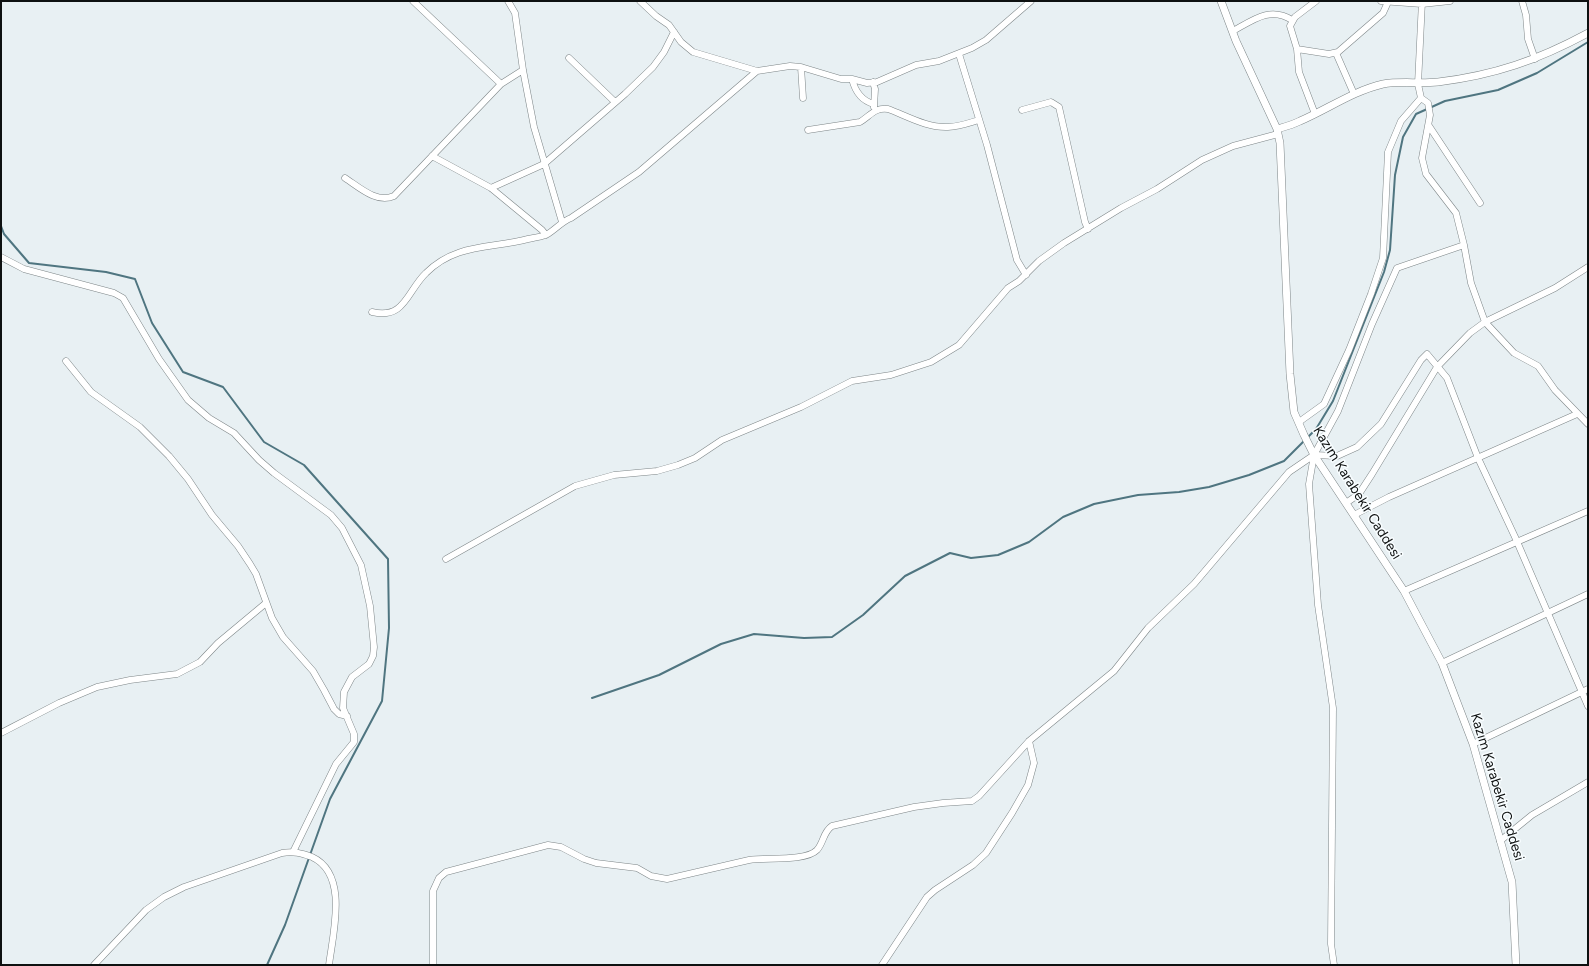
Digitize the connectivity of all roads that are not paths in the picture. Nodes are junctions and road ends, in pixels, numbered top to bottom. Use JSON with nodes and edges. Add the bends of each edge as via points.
{"nodes":[{"id":1,"x":414,"y":1,"type":"edge"},
{"id":2,"x":508,"y":1,"type":"edge"},
{"id":3,"x":640,"y":1,"type":"edge"},
{"id":4,"x":1031,"y":1,"type":"edge"},
{"id":5,"x":1221,"y":1,"type":"edge"},
{"id":6,"x":1316,"y":1,"type":"edge"},
{"id":7,"x":1450,"y":1,"type":"edge"},
{"id":8,"x":1522,"y":1,"type":"edge"},
{"id":9,"x":1385,"y":2,"type":"edge"},
{"id":10,"x":1422,"y":3,"type":"edge"},
{"id":11,"x":1292,"y":20,"type":"junction"},
{"id":12,"x":1232,"y":31,"type":"junction"},
{"id":13,"x":674,"y":32,"type":"junction"},
{"id":14,"x":1588,"y":33,"type":"edge"},
{"id":15,"x":1296,"y":49,"type":"junction"},
{"id":16,"x":1336,"y":53,"type":"junction"},
{"id":17,"x":959,"y":54,"type":"junction"},
{"id":18,"x":568,"y":58,"type":"dead end"},
{"id":19,"x":1535,"y":59,"type":"junction"},
{"id":20,"x":801,"y":67,"type":"junction"},
{"id":21,"x":522,"y":70,"type":"junction"},
{"id":22,"x":757,"y":71,"type":"junction"},
{"id":23,"x":852,"y":79,"type":"junction"},
{"id":24,"x":873,"y":82,"type":"junction"},
{"id":25,"x":500,"y":84,"type":"junction"},
{"id":26,"x":1418,"y":84,"type":"junction"},
{"id":27,"x":1354,"y":94,"type":"junction"},
{"id":28,"x":803,"y":98,"type":"dead end"},
{"id":29,"x":1421,"y":98,"type":"junction"},
{"id":30,"x":615,"y":102,"type":"junction"},
{"id":31,"x":874,"y":104,"type":"junction"},
{"id":32,"x":875,"y":110,"type":"junction"},
{"id":33,"x":1022,"y":110,"type":"dead end"},
{"id":34,"x":1315,"y":114,"type":"junction"},
{"id":35,"x":979,"y":120,"type":"junction"},
{"id":36,"x":1429,"y":126,"type":"junction"},
{"id":37,"x":808,"y":130,"type":"dead end"},
{"id":38,"x":1277,"y":132,"type":"junction"},
{"id":39,"x":432,"y":156,"type":"junction"},
{"id":40,"x":544,"y":164,"type":"junction"},
{"id":41,"x":345,"y":178,"type":"dead end"},
{"id":42,"x":491,"y":188,"type":"junction"},
{"id":43,"x":1480,"y":203,"type":"dead end"},
{"id":44,"x":562,"y":222,"type":"junction"},
{"id":45,"x":1088,"y":229,"type":"junction"},
{"id":46,"x":546,"y":234,"type":"junction"},
{"id":47,"x":1464,"y":245,"type":"junction"},
{"id":48,"x":1,"y":257,"type":"edge"},
{"id":49,"x":1588,"y":267,"type":"edge"},
{"id":50,"x":1026,"y":274,"type":"junction"},
{"id":51,"x":372,"y":312,"type":"dead end"},
{"id":52,"x":1485,"y":322,"type":"junction"},
{"id":53,"x":66,"y":361,"type":"dead end"},
{"id":54,"x":1437,"y":367,"type":"junction"},
{"id":55,"x":1577,"y":414,"type":"junction"},
{"id":56,"x":1299,"y":422,"type":"junction"},
{"id":57,"x":1588,"y":424,"type":"edge"},
{"id":58,"x":1314,"y":455,"type":"junction"},
{"id":59,"x":1478,"y":458,"type":"junction"},
{"id":60,"x":1346,"y":503,"type":"junction"},
{"id":61,"x":1588,"y":511,"type":"edge"},
{"id":62,"x":1354,"y":515,"type":"junction"},
{"id":63,"x":1517,"y":542,"type":"junction"},
{"id":64,"x":446,"y":559,"type":"dead end"},
{"id":65,"x":1404,"y":591,"type":"junction"},
{"id":66,"x":1588,"y":594,"type":"edge"},
{"id":67,"x":266,"y":603,"type":"junction"},
{"id":68,"x":1548,"y":614,"type":"junction"},
{"id":69,"x":1442,"y":663,"type":"junction"},
{"id":70,"x":1588,"y":689,"type":"edge"},
{"id":71,"x":1582,"y":691,"type":"junction"},
{"id":72,"x":1588,"y":706,"type":"edge"},
{"id":73,"x":347,"y":716,"type":"junction"},
{"id":74,"x":1,"y":733,"type":"edge"},
{"id":75,"x":1029,"y":741,"type":"junction"},
{"id":76,"x":1473,"y":744,"type":"junction"},
{"id":77,"x":1588,"y":782,"type":"edge"},
{"id":78,"x":1500,"y":841,"type":"junction"},
{"id":79,"x":293,"y":852,"type":"junction"},
{"id":80,"x":94,"y":965,"type":"edge"},
{"id":81,"x":329,"y":965,"type":"edge"},
{"id":82,"x":433,"y":965,"type":"edge"},
{"id":83,"x":882,"y":965,"type":"edge"},
{"id":84,"x":1334,"y":965,"type":"edge"},
{"id":85,"x":1516,"y":965,"type":"edge"}],
"edges":[{"from":1,"to":25,"type":"street"},
{"from":2,"to":21,"type":"street","via":[[515,13]]},
{"from":3,"to":13,"type":"street"},
{"from":4,"to":17,"type":"street","via":[[986,40]]},
{"from":5,"to":12,"type":"street","name":"Kazım Karabekir Caddesi"},
{"from":6,"to":11,"type":"street"},
{"from":7,"to":10,"type":"street"},
{"from":8,"to":19,"type":"street","via":[[1528,39]]},
{"from":9,"to":10,"type":"street"},
{"from":9,"to":16,"type":"street","via":[[1383,13]]},
{"from":10,"to":26,"type":"street"},
{"from":11,"to":12,"type":"street","via":[[1282,14],[1269,14]]},
{"from":11,"to":15,"type":"street","via":[[1290,30]]},
{"from":12,"to":38,"type":"street","name":"Kazım Karabekir Caddesi"},
{"from":13,"to":22,"type":"street","via":[[693,52]]},
{"from":13,"to":30,"type":"street","via":[[659,60]]},
{"from":14,"to":19,"type":"street"},
{"from":15,"to":16,"type":"street"},
{"from":15,"to":34,"type":"street","via":[[1299,72]]},
{"from":16,"to":27,"type":"street"},
{"from":17,"to":24,"type":"street","via":[[916,65]]},
{"from":17,"to":35,"type":"street"},
{"from":18,"to":30,"type":"street"},
{"from":19,"to":26,"type":"street","via":[[1488,73]]},
{"from":20,"to":22,"type":"street"},
{"from":20,"to":23,"type":"street"},
{"from":20,"to":28,"type":"street"},
{"from":21,"to":25,"type":"street"},
{"from":21,"to":40,"type":"street"},
{"from":22,"to":44,"type":"street","via":[[639,172]]},
{"from":23,"to":24,"type":"street"},
{"from":23,"to":31,"type":"street","via":[[860,96]]},
{"from":24,"to":31,"type":"street"},
{"from":25,"to":39,"type":"street"},
{"from":26,"to":27,"type":"street","via":[[1385,84]]},
{"from":26,"to":29,"type":"street"},
{"from":27,"to":34,"type":"street"},
{"from":29,"to":36,"type":"street","via":[[1428,104]]},
{"from":29,"to":56,"type":"street","via":[[1401,121],[1388,152],[1383,258],[1371,294],[1324,404]]},
{"from":30,"to":40,"type":"street"},
{"from":31,"to":32,"type":"street"},
{"from":32,"to":35,"type":"street","via":[[888,109],[922,123],[943,127]]},
{"from":32,"to":37,"type":"street","via":[[860,122]]},
{"from":33,"to":45,"type":"street","via":[[1051,102],[1059,107]]},
{"from":34,"to":38,"type":"street"},
{"from":35,"to":50,"type":"street","via":[[1017,260]]},
{"from":36,"to":43,"type":"street"},
{"from":36,"to":47,"type":"street","via":[[1422,158],[1426,174],[1456,213]]},
{"from":38,"to":45,"type":"street","via":[[1214,153]]},
{"from":38,"to":56,"type":"street","name":"Kazım Karabekir Caddesi","via":[[1280,143],[1290,374],[1294,412]]},
{"from":39,"to":41,"type":"street","via":[[397,194],[384,199],[376,197]]},
{"from":39,"to":42,"type":"street"},
{"from":40,"to":42,"type":"street"},
{"from":40,"to":44,"type":"street"},
{"from":42,"to":46,"type":"street"},
{"from":44,"to":46,"type":"street"},
{"from":45,"to":50,"type":"street","via":[[1039,261]]},
{"from":46,"to":51,"type":"street","via":[[516,243],[456,253],[425,273],[396,311],[386,314]]},
{"from":47,"to":52,"type":"street","via":[[1471,283]]},
{"from":47,"to":58,"type":"street","via":[[1397,268],[1338,411]]},
{"from":48,"to":73,"type":"street","via":[[24,269],[120,296],[127,303],[159,359],[194,407],[234,433],[274,473],[331,515],[340,525],[361,565],[370,606],[374,647],[369,664],[352,677],[346,688],[343,703]]},
{"from":49,"to":52,"type":"street","via":[[1555,288]]},
{"from":50,"to":64,"type":"street","via":[[1004,293],[959,345],[931,362],[891,375],[852,381],[788,413],[722,440],[695,458],[678,465],[657,471],[614,475],[575,486]]},
{"from":52,"to":54,"type":"street","via":[[1470,333]]},
{"from":52,"to":55,"type":"street","via":[[1514,353],[1538,366]]},
{"from":53,"to":67,"type":"street","via":[[91,392],[140,427],[178,467],[212,515],[245,555],[256,574]]},
{"from":54,"to":58,"type":"street","via":[[1427,354],[1381,424],[1357,447],[1336,456]]},
{"from":54,"to":59,"type":"street","via":[[1447,378]]},
{"from":54,"to":60,"type":"street","via":[[1359,494]]},
{"from":55,"to":57,"type":"street"},
{"from":55,"to":59,"type":"street"},
{"from":56,"to":58,"type":"street","name":"Kazım Karabekir Caddesi"},
{"from":58,"to":60,"type":"street","name":"Kazım Karabekir Caddesi"},
{"from":58,"to":75,"type":"street","via":[[1289,472],[1194,584],[1148,628],[1114,671]]},
{"from":58,"to":84,"type":"street","via":[[1309,484],[1310,507],[1318,605],[1333,708],[1331,944]]},
{"from":59,"to":62,"type":"street"},
{"from":59,"to":63,"type":"street"},
{"from":60,"to":62,"type":"street","name":"Kazım Karabekir Caddesi"},
{"from":61,"to":63,"type":"street"},
{"from":62,"to":65,"type":"street","name":"Kazım Karabekir Caddesi"},
{"from":63,"to":65,"type":"street"},
{"from":63,"to":68,"type":"street"},
{"from":65,"to":69,"type":"street","name":"Kazım Karabekir Caddesi"},
{"from":66,"to":68,"type":"street"},
{"from":67,"to":73,"type":"street","via":[[283,637],[313,672],[334,709],[339,714]]},
{"from":67,"to":74,"type":"street","via":[[218,643],[200,662],[177,674],[97,687]]},
{"from":68,"to":69,"type":"street"},
{"from":68,"to":71,"type":"street"},
{"from":69,"to":76,"type":"street","name":"Kazım Karabekir Caddesi"},
{"from":70,"to":71,"type":"street"},
{"from":71,"to":72,"type":"street"},
{"from":71,"to":76,"type":"street"},
{"from":73,"to":79,"type":"street","via":[[354,734],[354,742],[336,764]]},
{"from":75,"to":82,"type":"street","via":[[972,801],[914,807],[832,826],[824,833],[816,850],[811,854],[749,860],[667,879],[651,876],[637,868],[596,863],[560,847],[548,846],[446,872],[439,878],[433,891]]},
{"from":75,"to":83,"type":"street","via":[[1034,763],[1028,785],[990,847],[973,865],[927,897]]},
{"from":76,"to":78,"type":"street","name":"Kazım Karabekir Caddesi"},
{"from":77,"to":78,"type":"street","via":[[1532,815]]},
{"from":78,"to":85,"type":"street","name":"Kazım Karabekir Caddesi","via":[[1512,882]]},
{"from":79,"to":80,"type":"street","via":[[282,853],[184,887],[164,897],[142,914]]},
{"from":79,"to":81,"type":"street","via":[[319,860],[333,880],[336,897]]}]}
